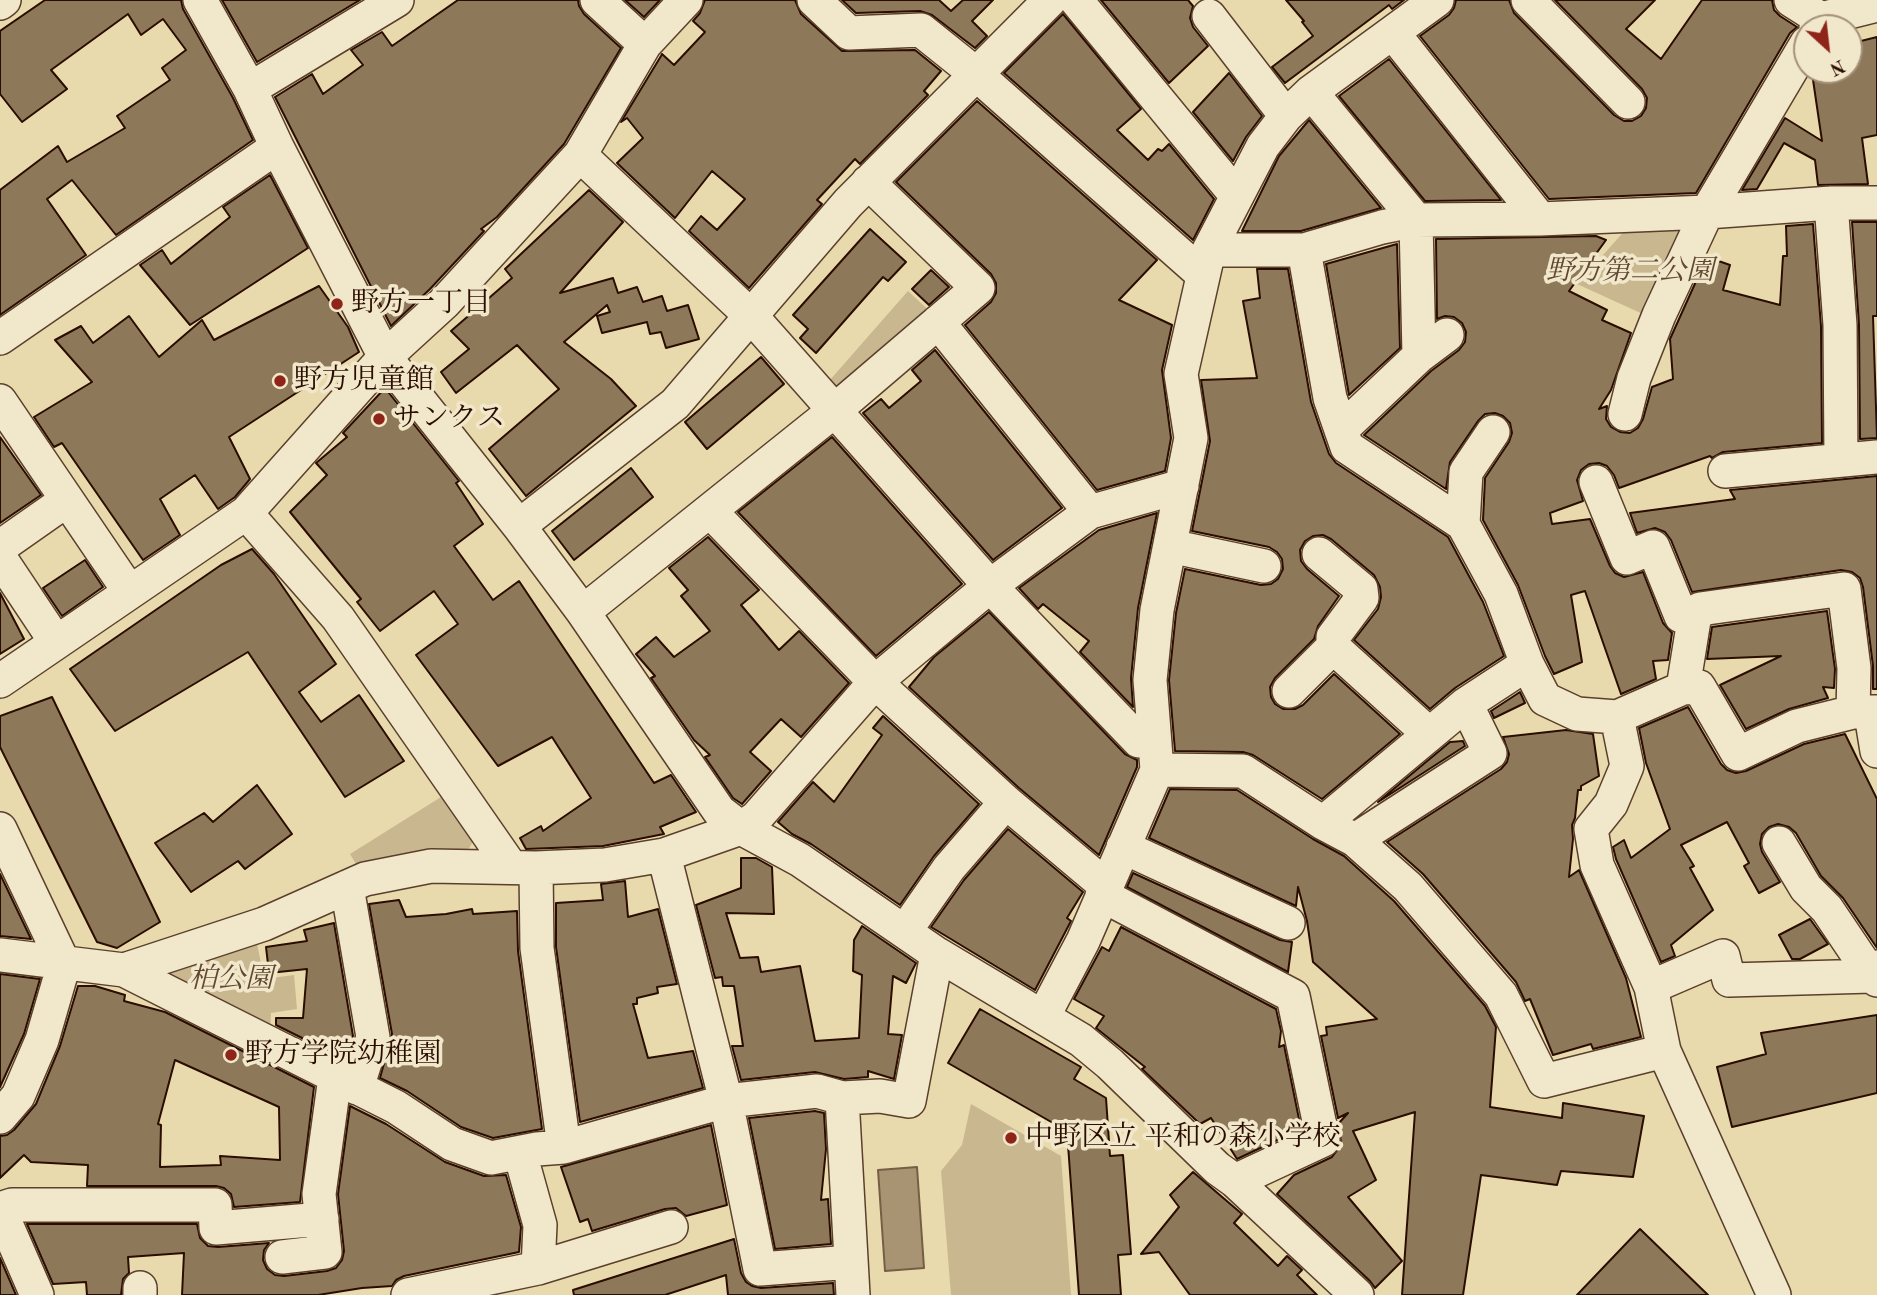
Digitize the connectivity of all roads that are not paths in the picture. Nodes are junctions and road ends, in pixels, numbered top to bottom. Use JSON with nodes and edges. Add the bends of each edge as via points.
{"nodes":[{"id":1,"x":5,"y":0,"type":"edge"},
{"id":2,"x":200,"y":0,"type":"edge"},
{"id":3,"x":597,"y":0,"type":"edge"},
{"id":4,"x":686,"y":0,"type":"edge"},
{"id":5,"x":814,"y":0,"type":"edge"},
{"id":6,"x":1050,"y":0,"type":"edge"},
{"id":7,"x":1076,"y":0,"type":"edge"},
{"id":8,"x":1528,"y":0,"type":"edge"},
{"id":9,"x":1791,"y":0,"type":"edge"},
{"id":10,"x":0,"y":3,"type":"edge"},
{"id":11,"x":381,"y":4,"type":"edge"},
{"id":12,"x":1877,"y":5,"type":"edge"},
{"id":13,"x":1411,"y":13,"type":"edge"},
{"id":14,"x":1802,"y":14,"type":"edge"},
{"id":15,"x":1855,"y":14,"type":"edge"},
{"id":16,"x":1209,"y":16,"type":"dead end"},
{"id":17,"x":645,"y":44,"type":"junction"},
{"id":18,"x":1793,"y":67,"type":"edge"},
{"id":19,"x":976,"y":75,"type":"junction"},
{"id":20,"x":250,"y":89,"type":"junction"},
{"id":21,"x":1311,"y":92,"type":"junction"},
{"id":22,"x":1628,"y":102,"type":"dead end"},
{"id":23,"x":1286,"y":116,"type":"junction"},
{"id":24,"x":277,"y":147,"type":"junction"},
{"id":25,"x":580,"y":155,"type":"junction"},
{"id":26,"x":868,"y":182,"type":"junction"},
{"id":27,"x":1236,"y":195,"type":"junction"},
{"id":28,"x":1831,"y":203,"type":"junction"},
{"id":29,"x":1877,"y":203,"type":"edge"},
{"id":30,"x":1707,"y":212,"type":"junction"},
{"id":31,"x":1539,"y":219,"type":"junction"},
{"id":32,"x":1416,"y":220,"type":"junction"},
{"id":33,"x":1304,"y":250,"type":"junction"},
{"id":34,"x":1206,"y":262,"type":"junction"},
{"id":35,"x":751,"y":316,"type":"junction"},
{"id":36,"x":938,"y":322,"type":"junction"},
{"id":37,"x":1447,"y":335,"type":"dead end"},
{"id":38,"x":0,"y":338,"type":"edge"},
{"id":39,"x":1419,"y":356,"type":"junction"},
{"id":40,"x":386,"y":357,"type":"junction"},
{"id":41,"x":0,"y":401,"type":"edge"},
{"id":42,"x":834,"y":411,"type":"junction"},
{"id":43,"x":1625,"y":414,"type":"dead end"},
{"id":44,"x":1341,"y":430,"type":"junction"},
{"id":45,"x":1493,"y":432,"type":"dead end"},
{"id":46,"x":1877,"y":457,"type":"edge"},
{"id":47,"x":1841,"y":460,"type":"junction"},
{"id":48,"x":1725,"y":471,"type":"dead end"},
{"id":49,"x":1596,"y":482,"type":"dead end"},
{"id":50,"x":1182,"y":486,"type":"junction"},
{"id":51,"x":67,"y":500,"type":"junction"},
{"id":52,"x":710,"y":511,"type":"junction"},
{"id":53,"x":1090,"y":512,"type":"junction"},
{"id":54,"x":246,"y":513,"type":"junction"},
{"id":55,"x":1463,"y":524,"type":"junction"},
{"id":56,"x":519,"y":526,"type":"junction"},
{"id":57,"x":0,"y":547,"type":"edge"},
{"id":58,"x":1170,"y":547,"type":"junction"},
{"id":59,"x":1319,"y":554,"type":"dead end"},
{"id":60,"x":0,"y":558,"type":"edge"},
{"id":61,"x":1264,"y":566,"type":"dead end"},
{"id":62,"x":990,"y":586,"type":"junction"},
{"id":63,"x":129,"y":591,"type":"junction"},
{"id":64,"x":583,"y":612,"type":"junction"},
{"id":65,"x":1694,"y":620,"type":"junction"},
{"id":66,"x":56,"y":642,"type":"junction"},
{"id":67,"x":1334,"y":647,"type":"junction"},
{"id":68,"x":1527,"y":664,"type":"junction"},
{"id":69,"x":0,"y":681,"type":"edge"},
{"id":70,"x":875,"y":682,"type":"junction"},
{"id":71,"x":1683,"y":688,"type":"junction"},
{"id":72,"x":1289,"y":691,"type":"dead end"},
{"id":73,"x":1466,"y":704,"type":"junction"},
{"id":74,"x":1867,"y":712,"type":"edge"},
{"id":75,"x":1617,"y":717,"type":"junction"},
{"id":76,"x":1429,"y":734,"type":"junction"},
{"id":77,"x":1877,"y":751,"type":"edge"},
{"id":78,"x":1156,"y":756,"type":"junction"},
{"id":79,"x":1006,"y":802,"type":"junction"},
{"id":80,"x":1323,"y":823,"type":"junction"},
{"id":81,"x":741,"y":828,"type":"junction"},
{"id":82,"x":0,"y":829,"type":"edge"},
{"id":83,"x":1355,"y":840,"type":"junction"},
{"id":84,"x":1779,"y":843,"type":"dead end"},
{"id":85,"x":1123,"y":847,"type":"junction"},
{"id":86,"x":664,"y":855,"type":"junction"},
{"id":87,"x":523,"y":867,"type":"junction"},
{"id":88,"x":347,"y":887,"type":"junction"},
{"id":89,"x":1104,"y":890,"type":"junction"},
{"id":90,"x":1288,"y":923,"type":"dead end"},
{"id":91,"x":905,"y":931,"type":"junction"},
{"id":92,"x":937,"y":954,"type":"junction"},
{"id":93,"x":0,"y":955,"type":"edge"},
{"id":94,"x":64,"y":964,"type":"junction"},
{"id":95,"x":124,"y":970,"type":"junction"},
{"id":96,"x":1875,"y":974,"type":"edge"},
{"id":97,"x":1651,"y":988,"type":"junction"},
{"id":98,"x":1044,"y":1017,"type":"junction"},
{"id":99,"x":1664,"y":1051,"type":"junction"},
{"id":100,"x":346,"y":1083,"type":"junction"},
{"id":101,"x":842,"y":1098,"type":"junction"},
{"id":102,"x":726,"y":1101,"type":"junction"},
{"id":103,"x":0,"y":1117,"type":"edge"},
{"id":104,"x":564,"y":1147,"type":"junction"},
{"id":105,"x":520,"y":1153,"type":"junction"},
{"id":106,"x":1235,"y":1181,"type":"junction"},
{"id":107,"x":0,"y":1209,"type":"edge"},
{"id":108,"x":322,"y":1219,"type":"junction"},
{"id":109,"x":671,"y":1227,"type":"dead end"},
{"id":110,"x":282,"y":1257,"type":"dead end"},
{"id":111,"x":851,"y":1262,"type":"junction"},
{"id":112,"x":538,"y":1268,"type":"junction"},
{"id":113,"x":1344,"y":1291,"type":"edge"},
{"id":114,"x":37,"y":1295,"type":"edge"},
{"id":115,"x":408,"y":1295,"type":"edge"},
{"id":116,"x":853,"y":1295,"type":"edge"},
{"id":117,"x":1774,"y":1295,"type":"edge"}],
"edges":[{"from":1,"to":10,"type":"street"},
{"from":2,"to":20,"type":"street"},
{"from":3,"to":17,"type":"street"},
{"from":4,"to":17,"type":"street"},
{"from":5,"to":19,"type":"street","via":[[849,33],[921,30]]},
{"from":6,"to":19,"type":"street"},
{"from":7,"to":27,"type":"street"},
{"from":8,"to":22,"type":"street"},
{"from":9,"to":14,"type":"street"},
{"from":11,"to":20,"type":"street"},
{"from":12,"to":15,"type":"street"},
{"from":13,"to":21,"type":"street"},
{"from":13,"to":31,"type":"street"},
{"from":16,"to":23,"type":"street"},
{"from":17,"to":25,"type":"street"},
{"from":18,"to":30,"type":"street"},
{"from":19,"to":26,"type":"street"},
{"from":19,"to":34,"type":"street"},
{"from":20,"to":24,"type":"street"},
{"from":21,"to":23,"type":"street"},
{"from":21,"to":32,"type":"street"},
{"from":23,"to":27,"type":"street"},
{"from":24,"to":38,"type":"street"},
{"from":24,"to":40,"type":"street"},
{"from":25,"to":35,"type":"street"},
{"from":25,"to":40,"type":"street","via":[[444,303]]},
{"from":26,"to":35,"type":"street"},
{"from":26,"to":36,"type":"street","via":[[978,288]]},
{"from":27,"to":34,"type":"street"},
{"from":28,"to":29,"type":"street"},
{"from":28,"to":30,"type":"street"},
{"from":28,"to":47,"type":"street","via":[[1840,324]]},
{"from":30,"to":31,"type":"street"},
{"from":30,"to":43,"type":"street","via":[[1644,353]]},
{"from":31,"to":32,"type":"street"},
{"from":32,"to":33,"type":"street"},
{"from":32,"to":39,"type":"street"},
{"from":33,"to":34,"type":"street"},
{"from":33,"to":44,"type":"street"},
{"from":34,"to":50,"type":"street","via":[[1181,374],[1191,438]]},
{"from":35,"to":42,"type":"street"},
{"from":35,"to":56,"type":"street","via":[[675,404]]},
{"from":36,"to":42,"type":"street"},
{"from":36,"to":53,"type":"street"},
{"from":37,"to":39,"type":"street"},
{"from":39,"to":44,"type":"street"},
{"from":40,"to":54,"type":"street"},
{"from":40,"to":56,"type":"street"},
{"from":41,"to":51,"type":"street"},
{"from":42,"to":52,"type":"street"},
{"from":42,"to":62,"type":"street"},
{"from":44,"to":55,"type":"street","via":[[1347,447]]},
{"from":45,"to":55,"type":"street","via":[[1466,472]]},
{"from":46,"to":47,"type":"street"},
{"from":47,"to":48,"type":"street"},
{"from":49,"to":65,"type":"street","via":[[1627,558],[1653,547],[1681,616]]},
{"from":50,"to":53,"type":"street"},
{"from":50,"to":58,"type":"street"},
{"from":51,"to":57,"type":"street"},
{"from":51,"to":63,"type":"street"},
{"from":52,"to":64,"type":"street"},
{"from":52,"to":70,"type":"street"},
{"from":53,"to":62,"type":"street"},
{"from":54,"to":63,"type":"street"},
{"from":54,"to":87,"type":"street","via":[[338,618]]},
{"from":55,"to":68,"type":"street","via":[[1501,594]]},
{"from":56,"to":64,"type":"street"},
{"from":58,"to":61,"type":"street"},
{"from":58,"to":78,"type":"street","via":[[1150,680]]},
{"from":59,"to":67,"type":"street","via":[[1361,589],[1362,598],[1333,637]]},
{"from":60,"to":66,"type":"street"},
{"from":62,"to":70,"type":"street"},
{"from":62,"to":78,"type":"street"},
{"from":63,"to":66,"type":"street"},
{"from":64,"to":81,"type":"street","via":[[719,811]]},
{"from":65,"to":71,"type":"street"},
{"from":65,"to":74,"type":"street","via":[[1700,609],[1712,606],[1844,589],[1854,668]]},
{"from":66,"to":69,"type":"street"},
{"from":67,"to":72,"type":"street"},
{"from":67,"to":76,"type":"street"},
{"from":68,"to":73,"type":"street"},
{"from":68,"to":75,"type":"street","via":[[1545,699],[1577,714]]},
{"from":70,"to":79,"type":"street"},
{"from":70,"to":81,"type":"street","via":[[755,818]]},
{"from":71,"to":74,"type":"street","via":[[1699,687],[1738,754],[1797,726]]},
{"from":71,"to":75,"type":"street"},
{"from":73,"to":76,"type":"street"},
{"from":73,"to":83,"type":"street","via":[[1490,753]]},
{"from":74,"to":77,"type":"street"},
{"from":75,"to":97,"type":"street","via":[[1628,766],[1611,804],[1591,829],[1597,865]]},
{"from":76,"to":80,"type":"street"},
{"from":78,"to":80,"type":"street","via":[[1243,771]]},
{"from":78,"to":85,"type":"street"},
{"from":79,"to":89,"type":"street"},
{"from":79,"to":91,"type":"street","via":[[949,868]]},
{"from":80,"to":83,"type":"street"},
{"from":81,"to":86,"type":"street"},
{"from":81,"to":91,"type":"street","via":[[800,860]]},
{"from":82,"to":94,"type":"street"},
{"from":83,"to":99,"type":"street","via":[[1408,887],[1501,995],[1544,1081]]},
{"from":84,"to":96,"type":"street","via":[[1807,888]]},
{"from":85,"to":89,"type":"street"},
{"from":85,"to":90,"type":"street"},
{"from":86,"to":87,"type":"street","via":[[605,865]]},
{"from":86,"to":102,"type":"street"},
{"from":87,"to":88,"type":"street","via":[[431,866]]},
{"from":87,"to":104,"type":"street"},
{"from":88,"to":95,"type":"street","via":[[264,924]]},
{"from":88,"to":100,"type":"street","via":[[373,1037]]},
{"from":89,"to":98,"type":"street"},
{"from":89,"to":106,"type":"street","via":[[1293,996],[1323,1140]]},
{"from":91,"to":92,"type":"street"},
{"from":92,"to":98,"type":"street"},
{"from":92,"to":101,"type":"street","via":[[909,1101]]},
{"from":93,"to":94,"type":"street"},
{"from":94,"to":95,"type":"street"},
{"from":94,"to":103,"type":"street","via":[[42,1040],[18,1096]]},
{"from":95,"to":100,"type":"street"},
{"from":96,"to":97,"type":"street","via":[[1729,980],[1723,956]]},
{"from":97,"to":99,"type":"street"},
{"from":98,"to":106,"type":"street","via":[[1110,1064]]},
{"from":99,"to":117,"type":"street"},
{"from":100,"to":105,"type":"street","via":[[396,1107],[452,1144],[491,1158]]},
{"from":100,"to":108,"type":"street","via":[[319,1194]]},
{"from":101,"to":102,"type":"street","via":[[817,1091]]},
{"from":101,"to":111,"type":"street"},
{"from":102,"to":104,"type":"street"},
{"from":102,"to":111,"type":"street","via":[[760,1269]]},
{"from":104,"to":105,"type":"street"},
{"from":105,"to":112,"type":"street","via":[[540,1225]]},
{"from":106,"to":113,"type":"street"},
{"from":107,"to":108,"type":"street","via":[[12,1205],[215,1205],[216,1228]]},
{"from":107,"to":114,"type":"street"},
{"from":108,"to":110,"type":"street","via":[[325,1252]]},
{"from":109,"to":112,"type":"street"},
{"from":111,"to":116,"type":"street"},
{"from":112,"to":115,"type":"street"}]}
